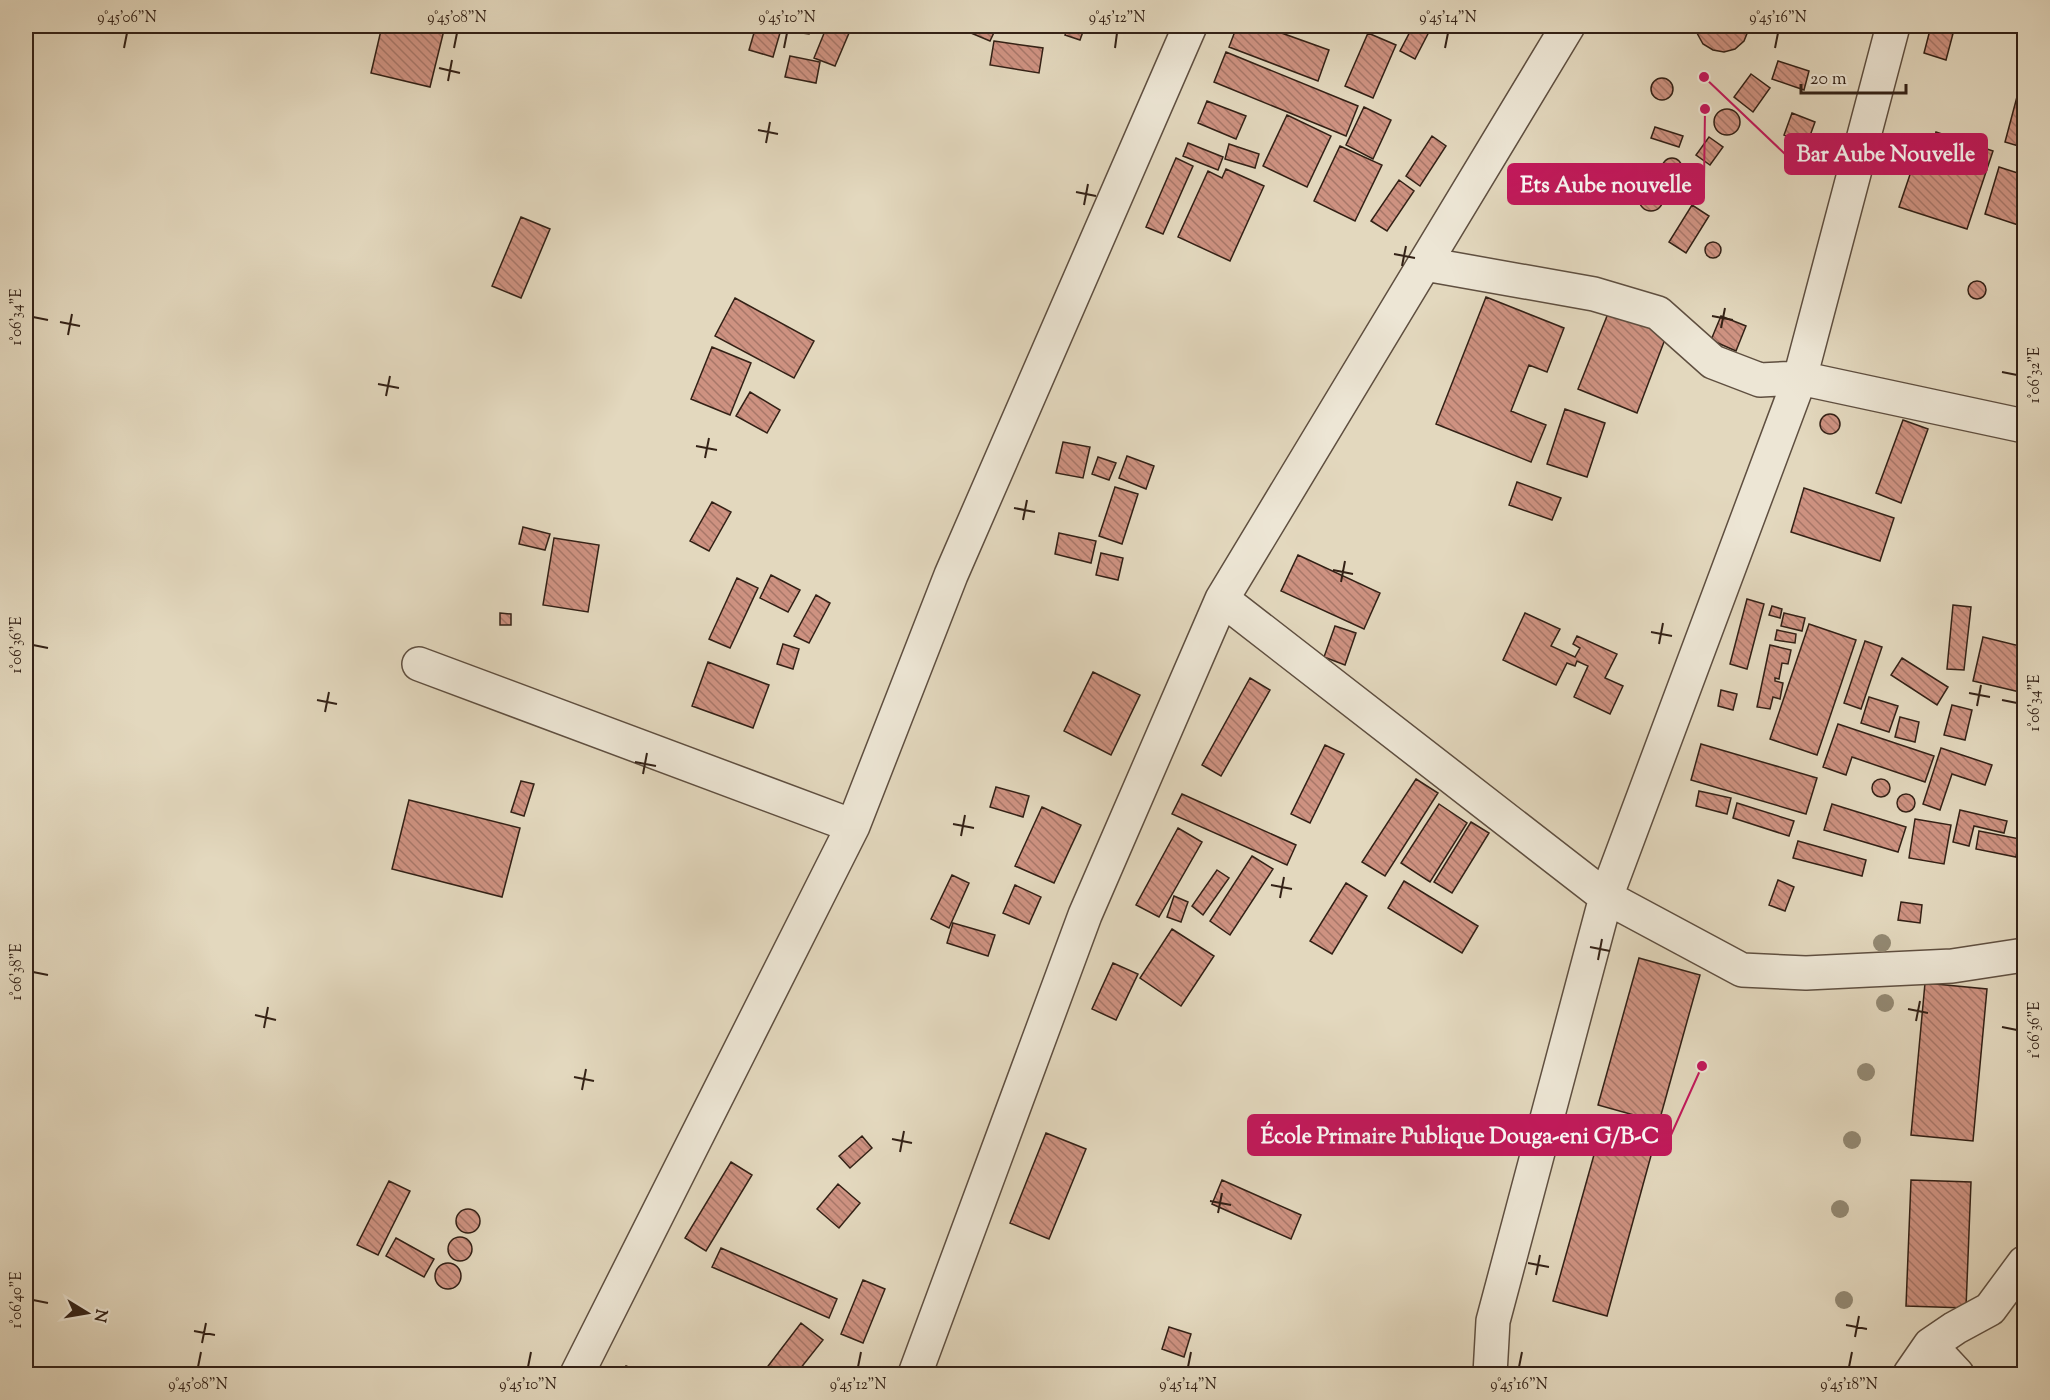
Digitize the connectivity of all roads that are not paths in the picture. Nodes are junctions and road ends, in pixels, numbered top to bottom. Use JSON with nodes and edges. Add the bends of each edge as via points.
{"nodes":[{"id":1,"x":1190,"y":26,"type":"edge"},
{"id":2,"x":1568,"y":26,"type":"edge"},
{"id":3,"x":1893,"y":26,"type":"edge"},
{"id":4,"x":1425,"y":264,"type":"junction"},
{"id":5,"x":1800,"y":378,"type":"junction"},
{"id":6,"x":2025,"y":426,"type":"edge"},
{"id":7,"x":1222,"y":599,"type":"junction"},
{"id":8,"x":419,"y":664,"type":"dead end"},
{"id":9,"x":853,"y":826,"type":"junction"},
{"id":10,"x":1606,"y":897,"type":"junction"},
{"id":11,"x":2025,"y":955,"type":"edge"},
{"id":12,"x":2025,"y":1263,"type":"edge"},
{"id":13,"x":1930,"y":1345,"type":"junction"},
{"id":14,"x":577,"y":1374,"type":"edge"},
{"id":15,"x":915,"y":1374,"type":"edge"},
{"id":16,"x":1490,"y":1374,"type":"edge"},
{"id":17,"x":1910,"y":1374,"type":"edge"},
{"id":18,"x":1957,"y":1374,"type":"edge"}],
"edges":[{"from":1,"to":9,"type":"street","via":[[951,575]]},
{"from":2,"to":4,"type":"street"},
{"from":3,"to":5,"type":"street"},
{"from":4,"to":5,"type":"street","via":[[1594,294],[1658,313],[1713,362],[1760,380]]},
{"from":4,"to":7,"type":"street"},
{"from":5,"to":6,"type":"street"},
{"from":5,"to":10,"type":"street"},
{"from":7,"to":10,"type":"street"},
{"from":7,"to":15,"type":"street","via":[[1085,915]]},
{"from":8,"to":9,"type":"street"},
{"from":9,"to":14,"type":"street"},
{"from":10,"to":11,"type":"street","via":[[1742,970],[1806,974],[1952,966]]},
{"from":10,"to":16,"type":"street","via":[[1493,1321]]},
{"from":12,"to":13,"type":"street","via":[[1990,1309]]},
{"from":13,"to":17,"type":"street"},
{"from":13,"to":18,"type":"street"}]}
